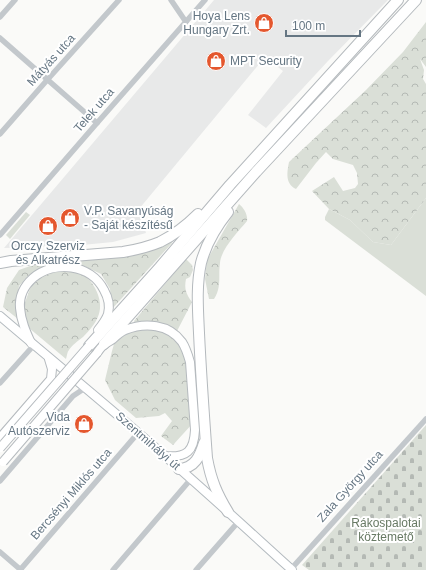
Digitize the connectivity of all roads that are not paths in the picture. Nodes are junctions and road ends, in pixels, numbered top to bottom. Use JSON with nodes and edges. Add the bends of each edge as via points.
{"nodes":[{"id":1,"x":15,"y":0,"type":"edge"},
{"id":2,"x":119,"y":0,"type":"edge"},
{"id":3,"x":171,"y":0,"type":"edge"},
{"id":4,"x":205,"y":0,"type":"edge"},
{"id":5,"x":398,"y":0,"type":"edge"},
{"id":6,"x":416,"y":0,"type":"edge"},
{"id":7,"x":0,"y":17,"type":"edge"},
{"id":8,"x":186,"y":22,"type":"junction"},
{"id":9,"x":0,"y":38,"type":"edge"},
{"id":10,"x":48,"y":79,"type":"junction"},
{"id":11,"x":97,"y":123,"type":"junction"},
{"id":12,"x":0,"y":134,"type":"edge"},
{"id":13,"x":256,"y":172,"type":"junction"},
{"id":14,"x":230,"y":185,"type":"junction"},
{"id":15,"x":0,"y":235,"type":"edge"},
{"id":16,"x":0,"y":262,"type":"edge"},
{"id":17,"x":0,"y":316,"type":"edge"},
{"id":18,"x":32,"y":344,"type":"junction"},
{"id":19,"x":104,"y":344,"type":"junction"},
{"id":20,"x":93,"y":350,"type":"junction"},
{"id":21,"x":50,"y":359,"type":"junction"},
{"id":22,"x":0,"y":383,"type":"edge"},
{"id":23,"x":87,"y":389,"type":"junction"},
{"id":24,"x":426,"y":419,"type":"edge"},
{"id":25,"x":138,"y":433,"type":"junction"},
{"id":26,"x":205,"y":433,"type":"junction"},
{"id":27,"x":0,"y":438,"type":"edge"},
{"id":28,"x":0,"y":448,"type":"edge"},
{"id":29,"x":165,"y":456,"type":"junction"},
{"id":30,"x":1,"y":463,"type":"edge"},
{"id":31,"x":179,"y":469,"type":"junction"},
{"id":32,"x":191,"y":479,"type":"junction"},
{"id":33,"x":0,"y":481,"type":"edge"},
{"id":34,"x":228,"y":512,"type":"junction"},
{"id":35,"x":239,"y":521,"type":"junction"},
{"id":36,"x":0,"y":552,"type":"edge"},
{"id":37,"x":289,"y":569,"type":"edge"},
{"id":38,"x":20,"y":570,"type":"edge"},
{"id":39,"x":114,"y":570,"type":"edge"},
{"id":40,"x":196,"y":570,"type":"edge"}],
"edges":[{"from":1,"to":7,"type":"street"},
{"from":2,"to":10,"type":"street","name":"Mátyás utca"},
{"from":3,"to":8,"type":"street"},
{"from":4,"to":8,"type":"street","name":"Telek utca"},
{"from":5,"to":14,"type":"highway"},
{"from":6,"to":13,"type":"highway"},
{"from":8,"to":11,"type":"street","name":"Telek utca"},
{"from":9,"to":10,"type":"street"},
{"from":10,"to":11,"type":"street"},
{"from":10,"to":12,"type":"street","name":"Mátyás utca"},
{"from":11,"to":15,"type":"street","name":"Telek utca"},
{"from":13,"to":19,"type":"highway"},
{"from":13,"to":26,"type":"highway","via":[[253,180],[213,234],[201,264],[198,308]]},
{"from":14,"to":16,"type":"highway","via":[[216,194],[186,225],[149,246],[123,252]]},
{"from":14,"to":20,"type":"highway"},
{"from":17,"to":18,"type":"main road","name":"Szentmihályi út"},
{"from":18,"to":20,"type":"main road","via":[[21,317],[20,299],[23,291],[28,283],[46,270],[67,267],[90,274],[99,281],[107,296],[108,313],[92,338]]},
{"from":18,"to":21,"type":"main road","name":"Szentmihályi út"},
{"from":18,"to":22,"type":"street"},
{"from":19,"to":20,"type":"main road"},
{"from":19,"to":29,"type":"main road","via":[[124,330],[150,325],[170,331],[183,343],[190,362],[194,439],[191,448],[184,454],[178,457]]},
{"from":20,"to":28,"type":"main road","bridge":true},
{"from":20,"to":30,"type":"main road","bridge":true},
{"from":21,"to":23,"type":"main road","name":"Szentmihályi út"},
{"from":21,"to":27,"type":"main road","via":[[51,379]]},
{"from":23,"to":25,"type":"main road","name":"Szentmihályi út"},
{"from":23,"to":33,"type":"street","via":[[73,396]]},
{"from":24,"to":37,"type":"street","name":"Zala György utca"},
{"from":25,"to":29,"type":"main road","name":"Szentmihályi út"},
{"from":25,"to":38,"type":"street","name":"Bercsényi Miklós utca"},
{"from":26,"to":31,"type":"highway","via":[[197,459],[188,468]]},
{"from":26,"to":34,"type":"highway","via":[[209,471]]},
{"from":29,"to":31,"type":"main road","name":"Szentmihályi út"},
{"from":31,"to":32,"type":"main road","name":"Szentmihályi út"},
{"from":32,"to":34,"type":"main road","name":"Szentmihályi út"},
{"from":32,"to":39,"type":"street"},
{"from":34,"to":35,"type":"main road","name":"Szentmihályi út"},
{"from":35,"to":37,"type":"main road","name":"Szentmihályi út"},
{"from":35,"to":40,"type":"street"},
{"from":36,"to":38,"type":"street"}]}
